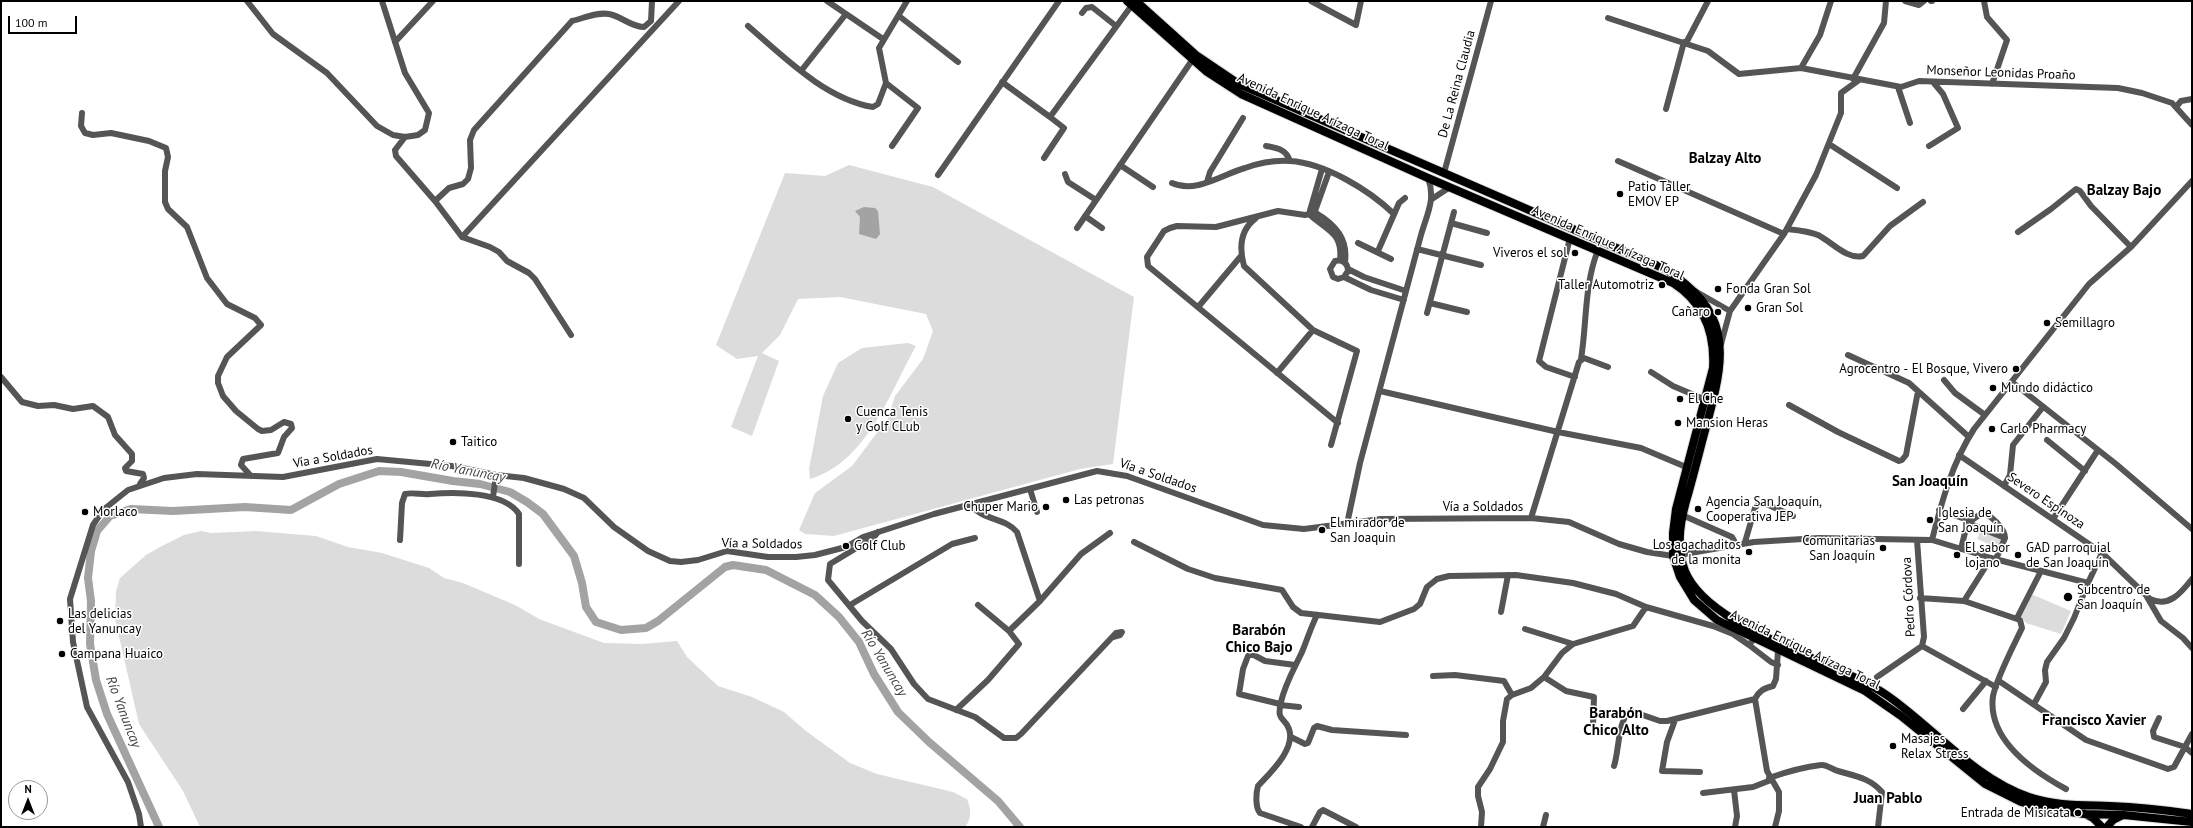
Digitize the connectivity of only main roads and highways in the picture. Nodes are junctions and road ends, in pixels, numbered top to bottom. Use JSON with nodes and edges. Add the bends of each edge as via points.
{"nodes":[{"id":1,"x":1131,"y":2,"type":"edge"},
{"id":2,"x":1194,"y":57,"type":"junction"},
{"id":3,"x":1610,"y":245,"type":"junction"},
{"id":4,"x":1602,"y":252,"type":"junction"},
{"id":5,"x":1677,"y":555,"type":"junction"},
{"id":6,"x":1754,"y":639,"type":"junction"},
{"id":7,"x":2106,"y":810,"type":"junction"},
{"id":8,"x":2084,"y":814,"type":"junction"},
{"id":9,"x":2192,"y":814,"type":"edge"},
{"id":10,"x":2124,"y":815,"type":"junction"},
{"id":11,"x":2192,"y":822,"type":"edge"},
{"id":12,"x":2104,"y":827,"type":"edge"}],
"edges":[{"from":1,"to":2,"type":"main road","name":"Avenida Enrique Arízaga Toral"},
{"from":2,"to":3,"type":"main road","name":"Avenida Enrique Arízaga Toral","via":[[1246,87]]},
{"from":2,"to":4,"type":"main road","name":"Avenida Enrique Arízaga Toral","via":[[1224,84],[1241,94]]},
{"from":3,"to":4,"type":"main road"},
{"from":3,"to":5,"type":"main road","name":"Avenida Enrique Arízaga Toral","via":[[1665,270],[1694,291],[1710,312],[1721,344],[1716,392],[1682,515]]},
{"from":4,"to":5,"type":"main road","name":"Avenida Enrique Arízaga Toral","via":[[1673,283],[1690,296],[1702,310],[1709,324],[1714,356],[1713,368],[1676,509],[1672,533]]},
{"from":5,"to":6,"type":"main road","name":"Avenida Enrique Arízaga Toral","via":[[1680,577],[1694,600],[1717,620]]},
{"from":6,"to":7,"type":"main road","name":"Avenida Enrique Arízaga Toral","via":[[1887,696],[1975,767],[2009,788],[2026,796],[2053,803]]},
{"from":6,"to":8,"type":"main road","name":"Avenida Enrique Arízaga Toral","via":[[1878,699],[1985,784],[2042,808]]},
{"from":7,"to":8,"type":"main road","name":"Avenida Enrique Arízaga Toral"},
{"from":7,"to":9,"type":"main road","name":"Avenida Enrique Arízaga Toral"},
{"from":7,"to":10,"type":"main road","name":"Avenida Enrique Arízaga Toral"},
{"from":7,"to":12,"type":"main road"},
{"from":8,"to":12,"type":"main road"},
{"from":10,"to":11,"type":"main road","name":"Avenida Enrique Arízaga Toral"},
{"from":10,"to":12,"type":"main road"}]}
